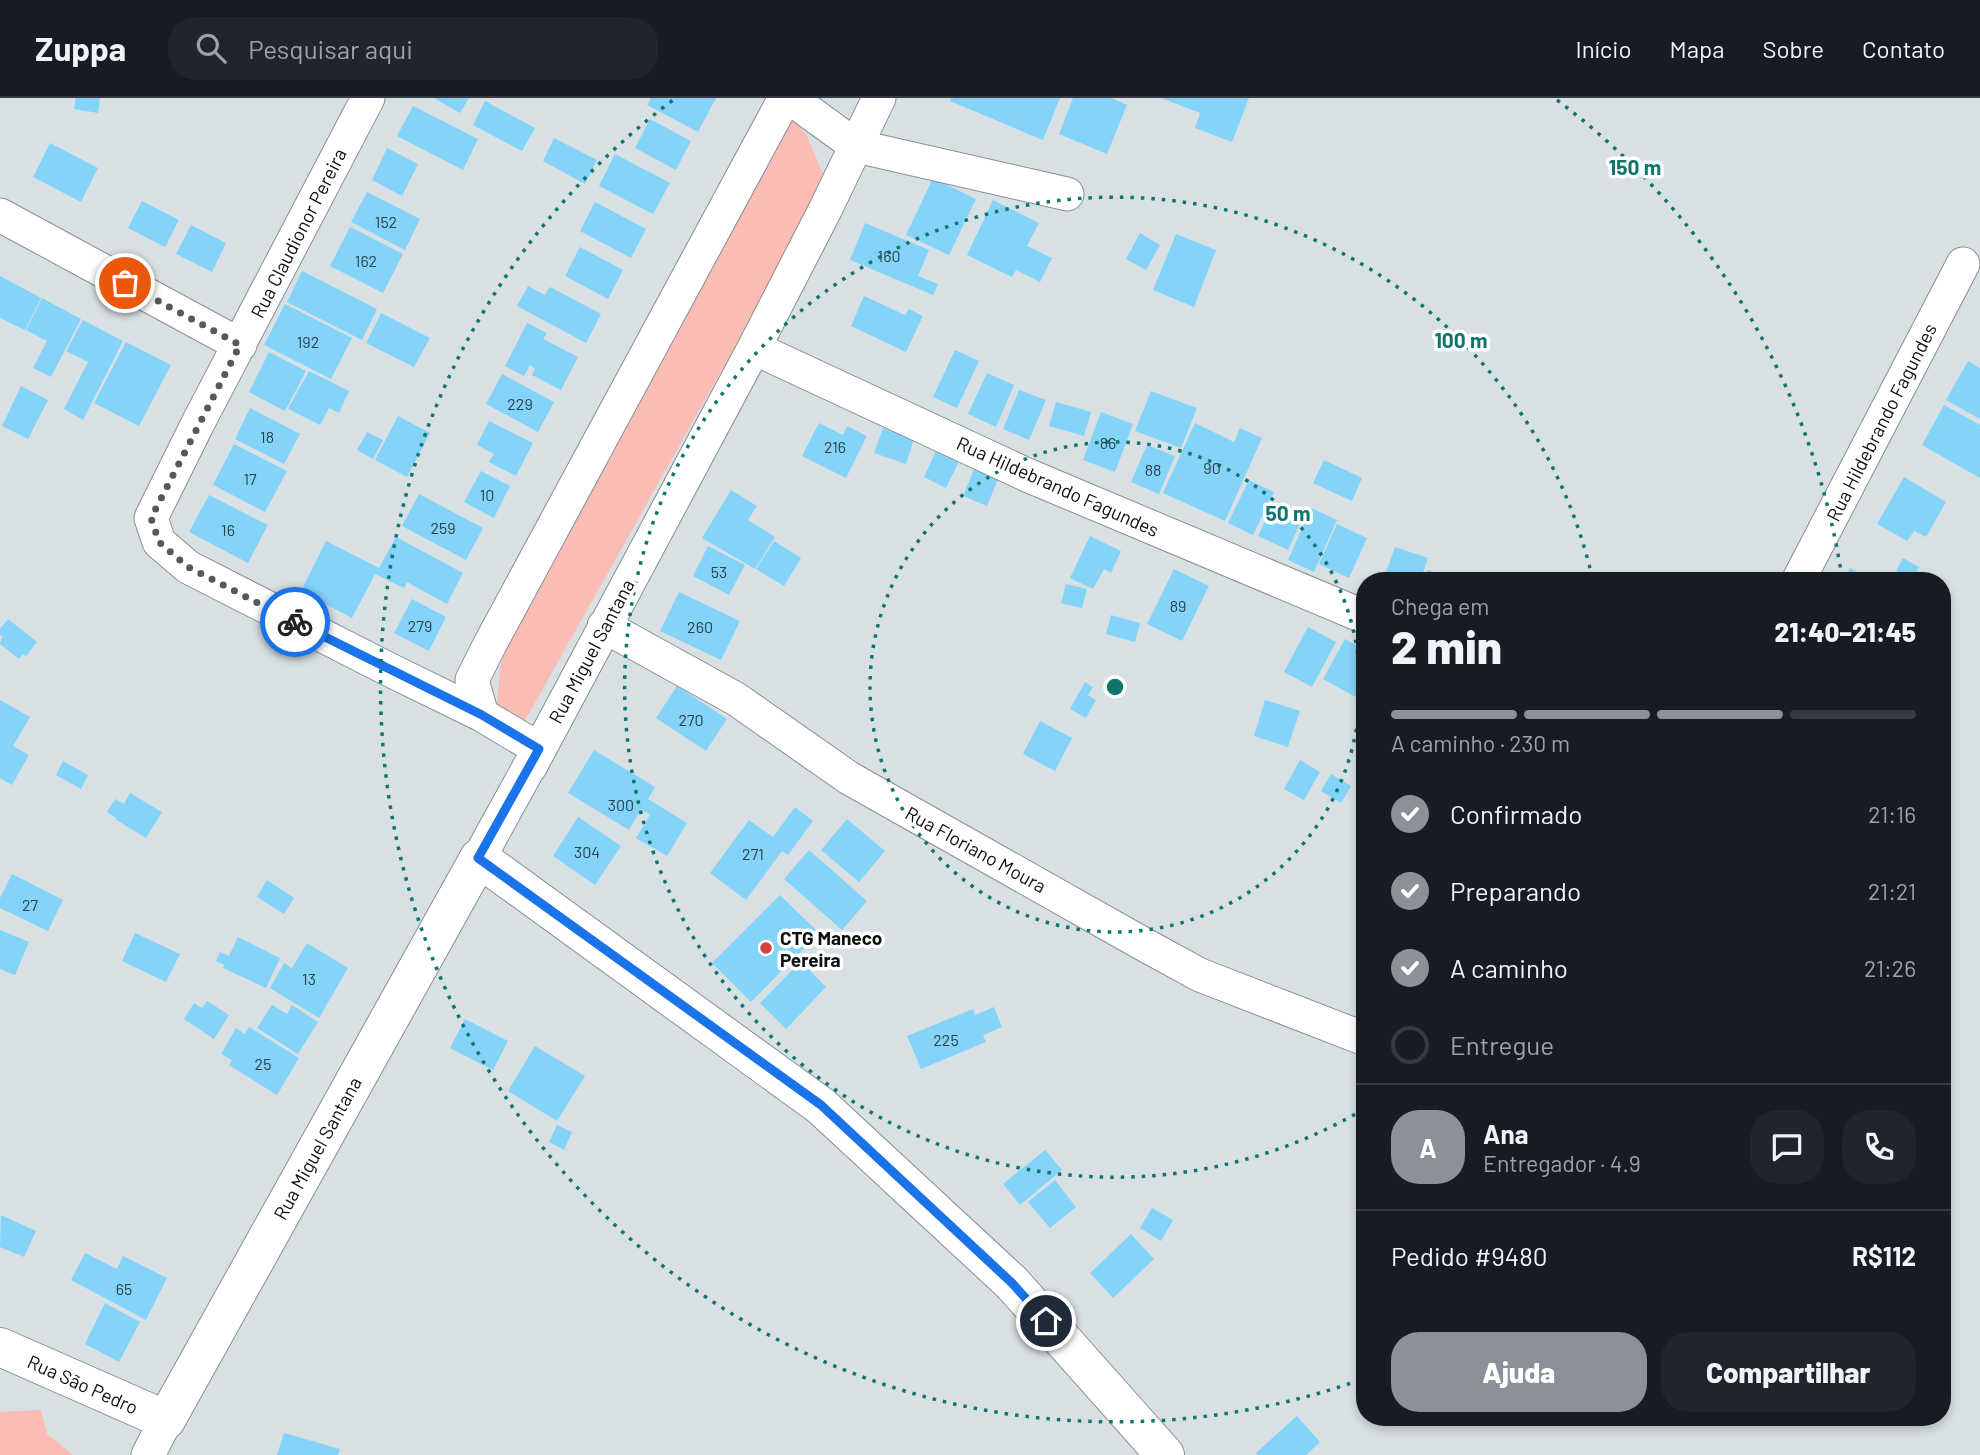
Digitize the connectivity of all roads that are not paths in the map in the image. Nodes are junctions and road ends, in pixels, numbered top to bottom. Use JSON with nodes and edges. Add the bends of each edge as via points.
{"nodes":[{"id":1,"x":368,"y":98,"type":"edge"},
{"id":2,"x":787,"y":98,"type":"edge"},
{"id":3,"x":879,"y":98,"type":"edge"},
{"id":4,"x":856,"y":146,"type":"junction"},
{"id":5,"x":1067,"y":194,"type":"dead end"},
{"id":6,"x":0,"y":215,"type":"edge"},
{"id":7,"x":1963,"y":264,"type":"dead end"},
{"id":8,"x":240,"y":345,"type":"junction"},
{"id":9,"x":754,"y":348,"type":"junction"},
{"id":10,"x":1803,"y":572,"type":"edge"},
{"id":11,"x":1356,"y":613,"type":"edge"},
{"id":12,"x":604,"y":626,"type":"junction"},
{"id":13,"x":482,"y":715,"type":"junction"},
{"id":14,"x":478,"y":858,"type":"junction"},
{"id":15,"x":1356,"y":1036,"type":"edge"},
{"id":16,"x":0,"y":1347,"type":"edge"},
{"id":17,"x":166,"y":1420,"type":"junction"},
{"id":18,"x":148,"y":1455,"type":"edge"},
{"id":19,"x":1165,"y":1455,"type":"edge"}],
"edges":[{"from":1,"to":8,"type":"street","name":"Rua Claudionor Pereira"},
{"from":2,"to":4,"type":"street"},
{"from":2,"to":13,"type":"street","via":[[472,680]]},
{"from":3,"to":4,"type":"street","name":"Rua Miguel Santana"},
{"from":4,"to":5,"type":"street"},
{"from":4,"to":9,"type":"street","name":"Rua Miguel Santana"},
{"from":6,"to":8,"type":"street"},
{"from":7,"to":10,"type":"street","name":"Rua Hildebrando Fagundes"},
{"from":8,"to":13,"type":"street","name":"Rua Claudionor Pereira","via":[[151,518],[159,542],[188,567]]},
{"from":9,"to":11,"type":"street","name":"Rua Hildebrando Fagundes","via":[[1027,475]]},
{"from":9,"to":12,"type":"street","name":"Rua Miguel Santana"},
{"from":12,"to":14,"type":"street","name":"Rua Miguel Santana"},
{"from":12,"to":15,"type":"street","name":"Rua Floriano Moura","via":[[736,699],[849,778],[1200,975]]},
{"from":13,"to":14,"type":"street","via":[[539,749]]},
{"from":14,"to":17,"type":"street","name":"Rua Miguel Santana"},
{"from":14,"to":19,"type":"street","via":[[821,1105],[1012,1283]]},
{"from":16,"to":17,"type":"street","name":"Rua São Pedro"},
{"from":17,"to":18,"type":"street","name":"Rua Miguel Santana"}]}
